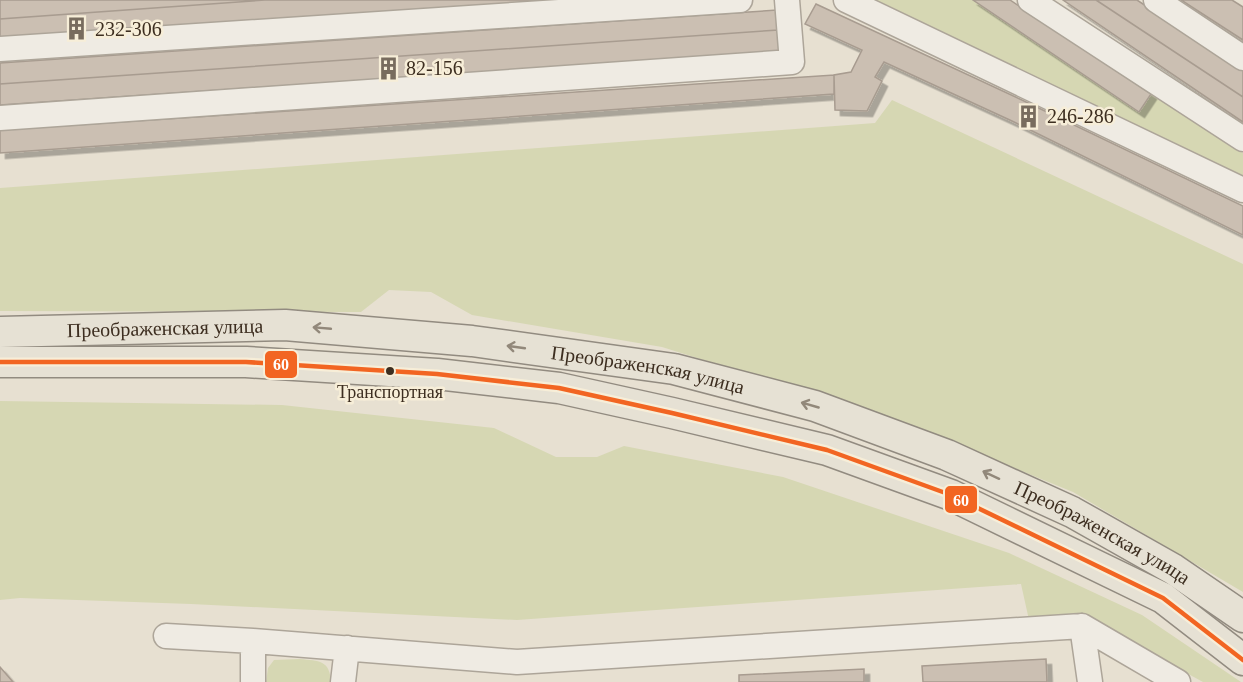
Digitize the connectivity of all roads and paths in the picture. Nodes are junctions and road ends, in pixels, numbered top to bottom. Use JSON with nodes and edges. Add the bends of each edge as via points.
{"nodes":[{"id":1,"x":741,"y":0,"type":"edge"},
{"id":2,"x":788,"y":0,"type":"edge"},
{"id":3,"x":846,"y":0,"type":"edge"},
{"id":4,"x":1030,"y":0,"type":"edge"},
{"id":5,"x":1156,"y":0,"type":"edge"},
{"id":6,"x":0,"y":49,"type":"edge"},
{"id":7,"x":1243,"y":58,"type":"edge"},
{"id":8,"x":0,"y":118,"type":"edge"},
{"id":9,"x":1243,"y":140,"type":"edge"},
{"id":10,"x":1243,"y":190,"type":"edge"},
{"id":11,"x":0,"y":332,"type":"edge"},
{"id":12,"x":0,"y":362,"type":"edge"},
{"id":13,"x":1243,"y":617,"type":"edge"},
{"id":14,"x":1082,"y":626,"type":"junction"},
{"id":15,"x":166,"y":636,"type":"dead end"},
{"id":16,"x":254,"y":641,"type":"junction"},
{"id":17,"x":347,"y":648,"type":"junction"},
{"id":18,"x":1243,"y":660,"type":"edge"},
{"id":19,"x":516,"y":672,"type":"edge"},
{"id":20,"x":253,"y":682,"type":"edge"},
{"id":21,"x":343,"y":682,"type":"edge"},
{"id":22,"x":1090,"y":682,"type":"edge"},
{"id":23,"x":1178,"y":682,"type":"edge"}],
"edges":[{"from":1,"to":6,"type":"street"},
{"from":2,"to":8,"type":"street","via":[[792,62]]},
{"from":3,"to":10,"type":"street"},
{"from":4,"to":9,"type":"street"},
{"from":5,"to":7,"type":"street"},
{"from":13,"to":11,"type":"main road","name":"Преображенская улица","one_way":true,"via":[[1173,569],[1072,512],[947,455],[816,406],[674,369],[472,341],[285,325]]},
{"from":12,"to":18,"type":"main road","name":"Преображенская улица","via":[[246,362],[437,374],[559,388],[694,418],[826,450],[951,495],[1163,598]]},
{"from":14,"to":19,"type":"street"},
{"from":14,"to":22,"type":"street"},
{"from":14,"to":23,"type":"street"},
{"from":15,"to":16,"type":"street"},
{"from":16,"to":17,"type":"street"},
{"from":16,"to":20,"type":"street"},
{"from":17,"to":19,"type":"street"},
{"from":17,"to":21,"type":"street"}]}
